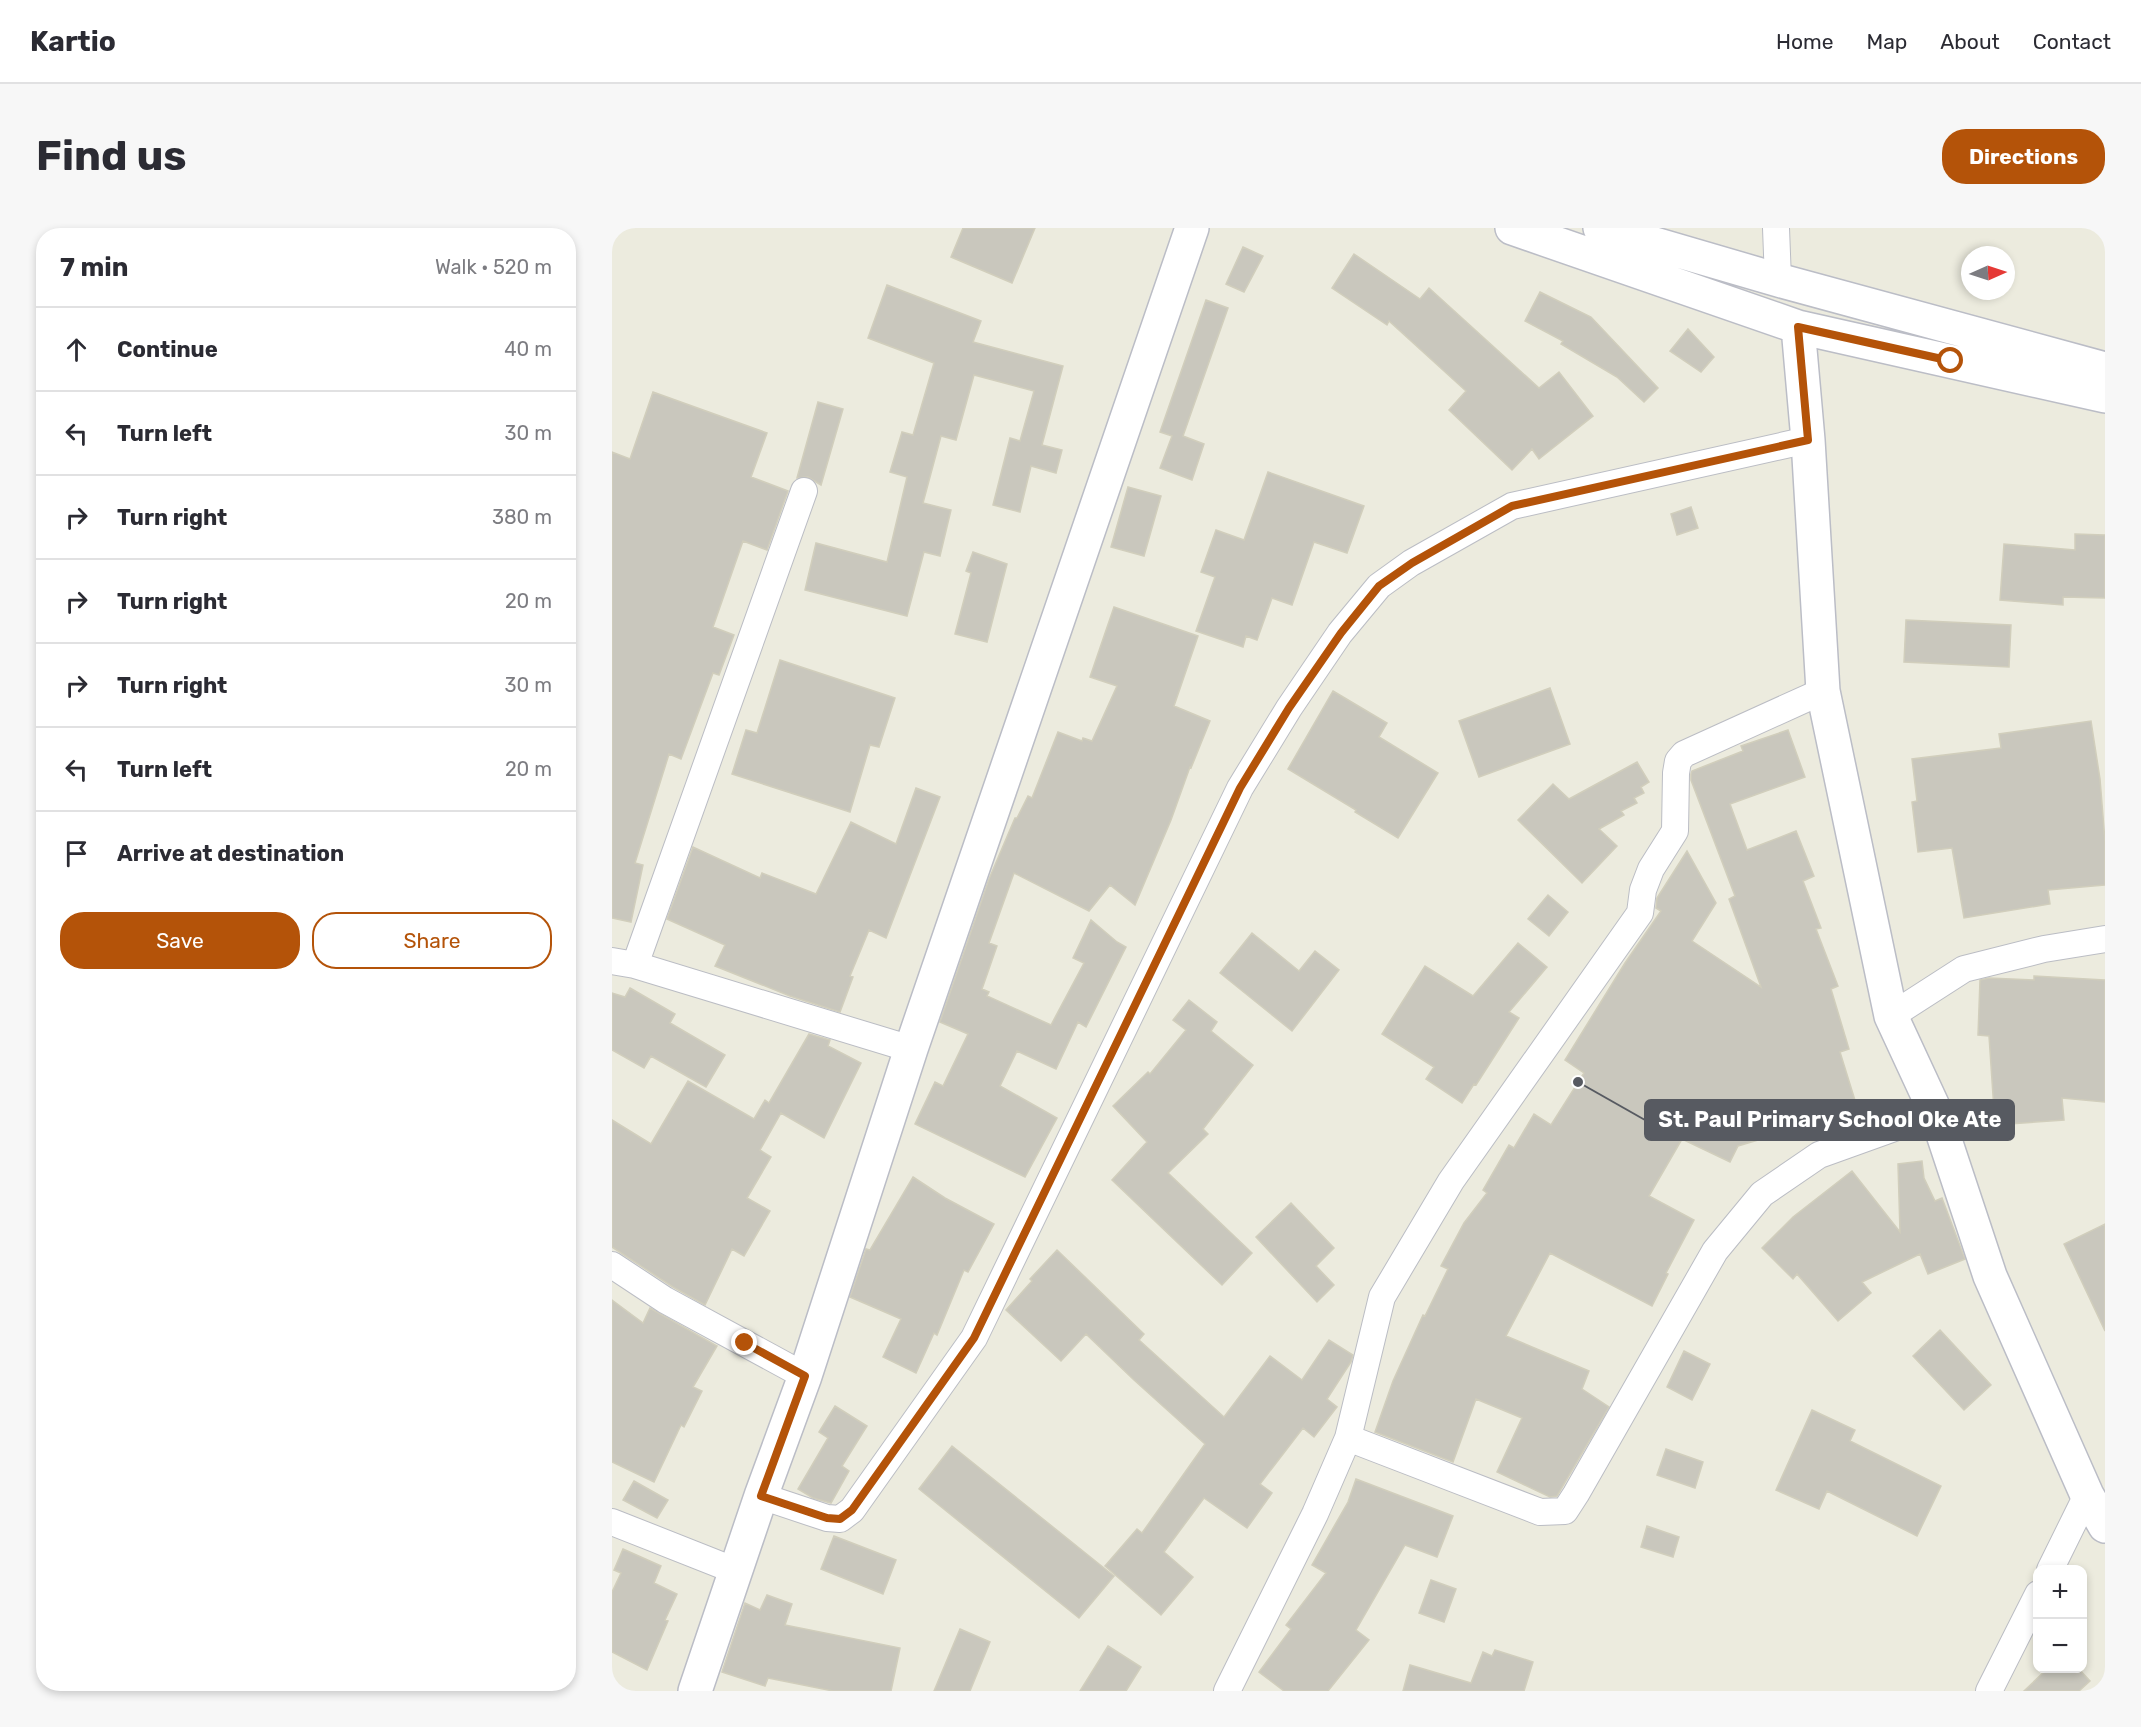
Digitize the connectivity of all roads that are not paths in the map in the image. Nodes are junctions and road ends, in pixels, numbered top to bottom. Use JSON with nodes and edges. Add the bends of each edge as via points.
{"nodes":[{"id":1,"x":1192,"y":228,"type":"edge"},
{"id":2,"x":1512,"y":228,"type":"edge"},
{"id":3,"x":1600,"y":228,"type":"edge"},
{"id":4,"x":1776,"y":228,"type":"edge"},
{"id":5,"x":1778,"y":280,"type":"junction"},
{"id":6,"x":1798,"y":327,"type":"junction"},
{"id":7,"x":2105,"y":369,"type":"edge"},
{"id":8,"x":2105,"y":396,"type":"edge"},
{"id":9,"x":1808,"y":440,"type":"junction"},
{"id":10,"x":804,"y":491,"type":"dead end"},
{"id":11,"x":1823,"y":691,"type":"junction"},
{"id":12,"x":2105,"y":939,"type":"edge"},
{"id":13,"x":624,"y":963,"type":"edge"},
{"id":14,"x":1892,"y":1016,"type":"junction"},
{"id":15,"x":911,"y":1048,"type":"junction"},
{"id":16,"x":1936,"y":1113,"type":"junction"},
{"id":17,"x":612,"y":1265,"type":"edge"},
{"id":18,"x":805,"y":1376,"type":"junction"},
{"id":19,"x":1348,"y":1438,"type":"junction"},
{"id":20,"x":2087,"y":1495,"type":"junction"},
{"id":21,"x":761,"y":1496,"type":"junction"},
{"id":22,"x":612,"y":1522,"type":"edge"},
{"id":23,"x":2105,"y":1526,"type":"edge"},
{"id":24,"x":2052,"y":1565,"type":"edge"},
{"id":25,"x":736,"y":1571,"type":"junction"},
{"id":26,"x":2033,"y":1602,"type":"edge"},
{"id":27,"x":695,"y":1691,"type":"edge"},
{"id":28,"x":1227,"y":1691,"type":"edge"},
{"id":29,"x":1989,"y":1691,"type":"edge"}],
"edges":[{"from":1,"to":15,"type":"street"},
{"from":2,"to":6,"type":"street"},
{"from":3,"to":5,"type":"street"},
{"from":4,"to":5,"type":"street"},
{"from":5,"to":7,"type":"street"},
{"from":6,"to":8,"type":"street"},
{"from":6,"to":9,"type":"street"},
{"from":9,"to":11,"type":"street"},
{"from":9,"to":21,"type":"street","via":[[1512,506],[1379,586],[1289,708],[1240,788],[974,1338],[852,1510],[840,1519]]},
{"from":10,"to":13,"type":"street"},
{"from":11,"to":14,"type":"street"},
{"from":11,"to":19,"type":"street","via":[[1684,754],[1678,761],[1675,831],[1651,870],[1640,913],[1451,1181],[1382,1297]]},
{"from":12,"to":14,"type":"street","via":[[1964,969]]},
{"from":13,"to":15,"type":"street"},
{"from":14,"to":16,"type":"street"},
{"from":15,"to":18,"type":"street"},
{"from":16,"to":19,"type":"street","via":[[1819,1155],[1762,1194],[1715,1251],[1565,1511],[1540,1512]]},
{"from":16,"to":20,"type":"street","via":[[1990,1276]]},
{"from":17,"to":18,"type":"street","via":[[665,1300]]},
{"from":18,"to":21,"type":"street"},
{"from":19,"to":28,"type":"street","via":[[1315,1514]]},
{"from":20,"to":23,"type":"street"},
{"from":20,"to":24,"type":"street"},
{"from":21,"to":25,"type":"street"},
{"from":22,"to":25,"type":"street"},
{"from":25,"to":27,"type":"street"},
{"from":26,"to":29,"type":"street"}]}
